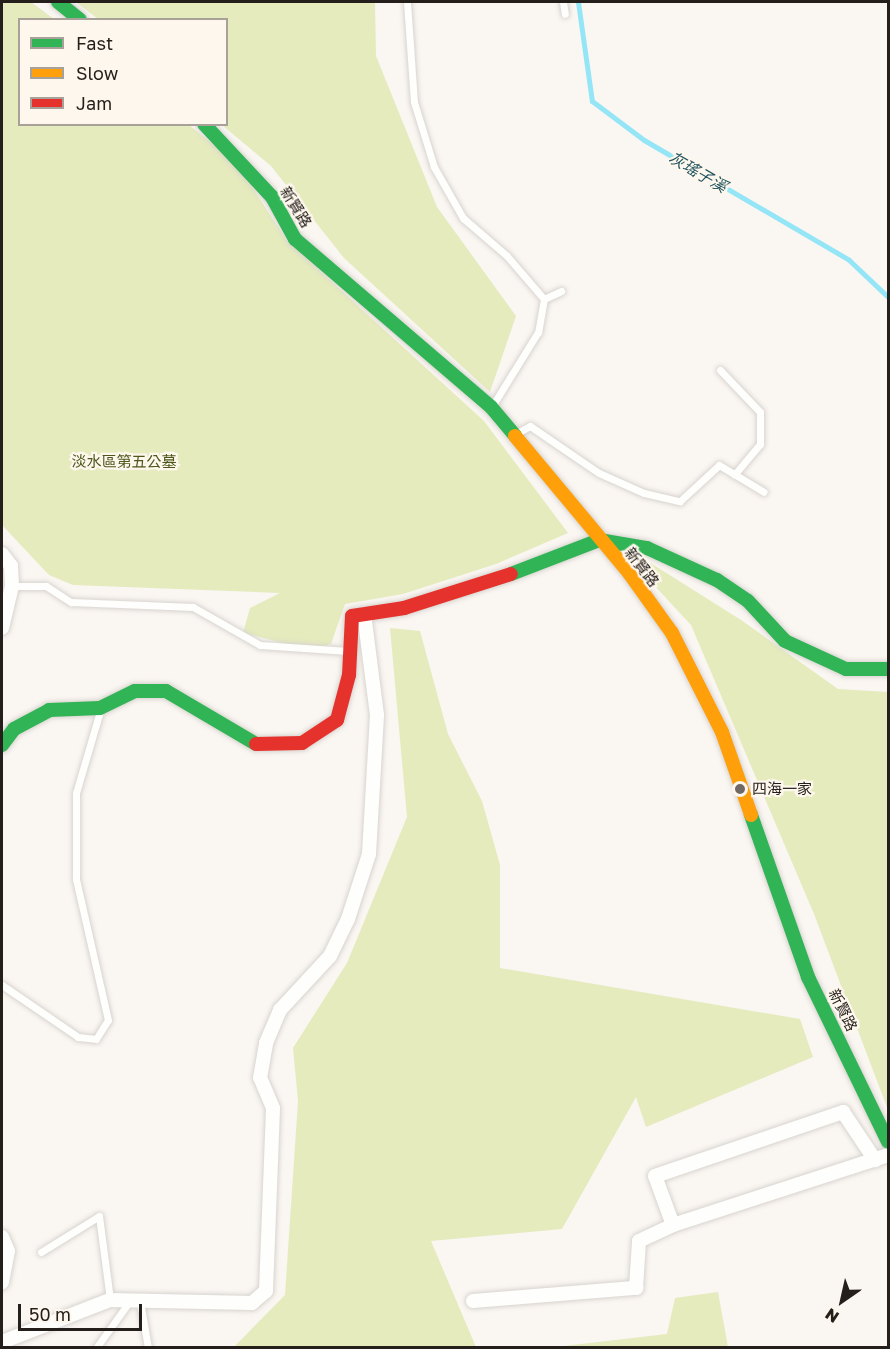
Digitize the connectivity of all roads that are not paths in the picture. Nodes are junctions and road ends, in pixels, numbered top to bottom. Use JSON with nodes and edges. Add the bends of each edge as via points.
{"nodes":[{"id":1,"x":58,"y":2,"type":"edge"},
{"id":2,"x":406,"y":2,"type":"edge"},
{"id":3,"x":563,"y":2,"type":"edge"},
{"id":4,"x":565,"y":14,"type":"dead end"},
{"id":5,"x":78,"y":18,"type":"edge"},
{"id":6,"x":206,"y":126,"type":"edge"},
{"id":7,"x":561,"y":291,"type":"dead end"},
{"id":8,"x":544,"y":299,"type":"junction"},
{"id":9,"x":720,"y":370,"type":"dead end"},
{"id":10,"x":491,"y":407,"type":"junction"},
{"id":11,"x":514,"y":434,"type":"junction"},
{"id":12,"x":734,"y":475,"type":"junction"},
{"id":13,"x":764,"y":492,"type":"dead end"},
{"id":14,"x":598,"y":540,"type":"junction"},
{"id":15,"x":2,"y":554,"type":"edge"},
{"id":16,"x":12,"y":586,"type":"junction"},
{"id":17,"x":364,"y":614,"type":"junction"},
{"id":18,"x":2,"y":628,"type":"edge"},
{"id":19,"x":350,"y":651,"type":"junction"},
{"id":20,"x":888,"y":669,"type":"edge"},
{"id":21,"x":100,"y":708,"type":"junction"},
{"id":22,"x":2,"y":745,"type":"edge"},
{"id":23,"x":2,"y":985,"type":"edge"},
{"id":24,"x":888,"y":1142,"type":"edge"},
{"id":25,"x":888,"y":1155,"type":"edge"},
{"id":26,"x":875,"y":1160,"type":"junction"},
{"id":27,"x":673,"y":1225,"type":"junction"},
{"id":28,"x":2,"y":1237,"type":"edge"},
{"id":29,"x":41,"y":1252,"type":"dead end"},
{"id":30,"x":2,"y":1282,"type":"edge"},
{"id":31,"x":110,"y":1300,"type":"junction"},
{"id":32,"x":135,"y":1301,"type":"junction"},
{"id":33,"x":473,"y":1301,"type":"dead end"},
{"id":34,"x":2,"y":1342,"type":"edge"},
{"id":35,"x":96,"y":1347,"type":"edge"},
{"id":36,"x":148,"y":1347,"type":"edge"}],
"edges":[{"from":1,"to":5,"type":"street"},
{"from":2,"to":8,"type":"lane","via":[[414,102],[434,166],[463,218],[507,256]]},
{"from":3,"to":4,"type":"lane"},
{"from":6,"to":10,"type":"street","name":"新賢路","via":[[272,197],[295,239]]},
{"from":7,"to":8,"type":"lane"},
{"from":8,"to":10,"type":"lane","via":[[538,332]]},
{"from":9,"to":12,"type":"lane","via":[[760,412],[760,444]]},
{"from":10,"to":11,"type":"street","name":"新賢路"},
{"from":11,"to":12,"type":"lane","via":[[530,426],[599,473],[644,493],[680,501],[719,465]]},
{"from":11,"to":14,"type":"street","name":"新賢路"},
{"from":12,"to":13,"type":"lane"},
{"from":14,"to":17,"type":"street","via":[[473,589],[404,608]]},
{"from":14,"to":20,"type":"street","via":[[647,548],[717,580],[748,601],[785,641],[846,669]]},
{"from":14,"to":24,"type":"street","name":"新賢路","via":[[672,633],[722,732],[808,977]]},
{"from":15,"to":16,"type":"street","via":[[11,566]]},
{"from":16,"to":18,"type":"street"},
{"from":16,"to":19,"type":"lane","via":[[46,586],[71,602],[193,607],[260,645]]},
{"from":17,"to":19,"type":"street","via":[[352,616]]},
{"from":17,"to":32,"type":"street","via":[[377,715],[369,854],[348,919],[330,956],[280,1010],[266,1043],[260,1078],[273,1108],[266,1291],[252,1304]]},
{"from":19,"to":21,"type":"street","via":[[349,675],[337,720],[302,744],[256,744],[166,691],[135,691]]},
{"from":21,"to":22,"type":"street","via":[[49,710],[14,729]]},
{"from":21,"to":23,"type":"lane","via":[[76,793],[76,879],[108,1020],[96,1039],[78,1036]]},
{"from":25,"to":26,"type":"street"},
{"from":26,"to":27,"type":"street"},
{"from":26,"to":27,"type":"street","via":[[843,1112],[655,1176]]},
{"from":27,"to":33,"type":"street","via":[[639,1241],[636,1288]]},
{"from":28,"to":30,"type":"street","via":[[8,1251]]},
{"from":29,"to":31,"type":"lane","via":[[99,1216]]},
{"from":31,"to":32,"type":"street"},
{"from":31,"to":34,"type":"street"},
{"from":32,"to":35,"type":"lane"},
{"from":32,"to":36,"type":"lane"}]}
